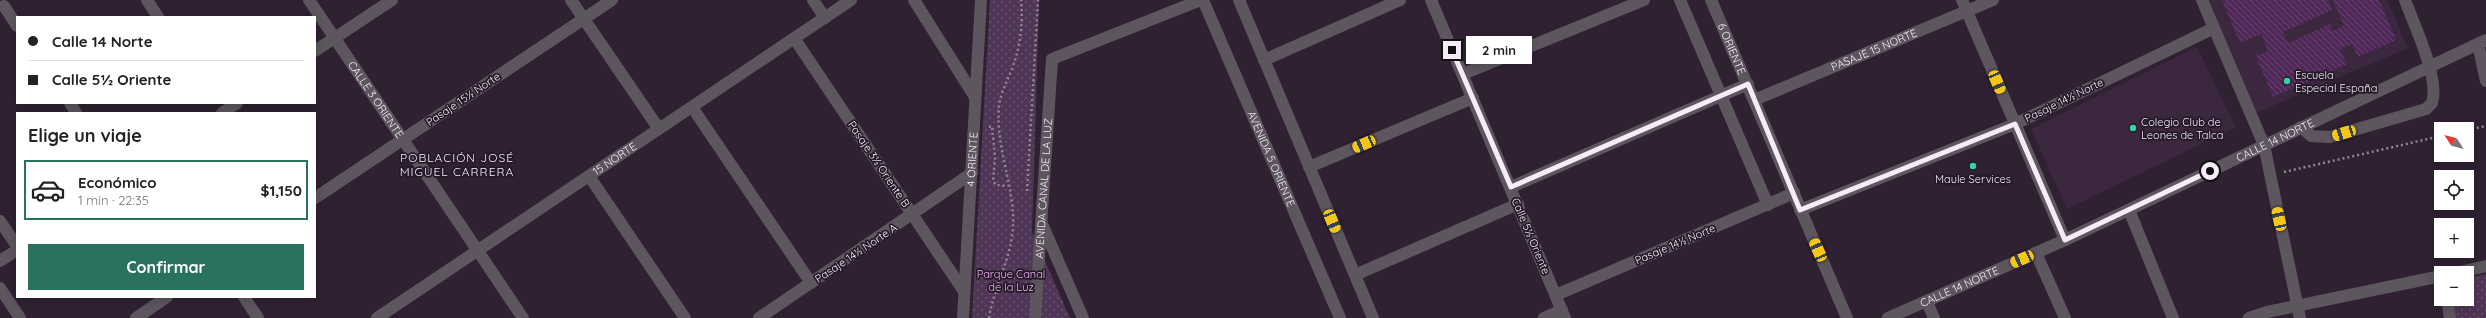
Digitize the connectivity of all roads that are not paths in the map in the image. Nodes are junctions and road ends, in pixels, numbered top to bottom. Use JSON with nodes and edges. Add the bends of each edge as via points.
{"nodes":[{"id":1,"x":147,"y":0,"type":"edge"},
{"id":2,"x":309,"y":0,"type":"edge"},
{"id":3,"x":392,"y":0,"type":"edge"},
{"id":4,"x":571,"y":0,"type":"edge"},
{"id":5,"x":612,"y":0,"type":"edge"},
{"id":6,"x":813,"y":0,"type":"edge"},
{"id":7,"x":851,"y":0,"type":"edge"},
{"id":8,"x":914,"y":0,"type":"edge"},
{"id":9,"x":981,"y":0,"type":"edge"},
{"id":10,"x":1202,"y":0,"type":"edge"},
{"id":11,"x":1239,"y":0,"type":"edge"},
{"id":12,"x":1400,"y":0,"type":"edge"},
{"id":13,"x":1431,"y":0,"type":"edge"},
{"id":14,"x":1644,"y":0,"type":"edge"},
{"id":15,"x":1680,"y":0,"type":"edge"},
{"id":16,"x":1711,"y":0,"type":"edge"},
{"id":17,"x":1962,"y":0,"type":"edge"},
{"id":18,"x":1993,"y":0,"type":"edge"},
{"id":19,"x":2202,"y":0,"type":"edge"},
{"id":20,"x":2405,"y":0,"type":"edge"},
{"id":21,"x":5,"y":5,"type":"edge"},
{"id":22,"x":1967,"y":12,"type":"junction"},
{"id":23,"x":157,"y":16,"type":"edge"},
{"id":24,"x":825,"y":18,"type":"junction"},
{"id":25,"x":584,"y":19,"type":"junction"},
{"id":26,"x":16,"y":24,"type":"edge"},
{"id":27,"x":2214,"y":28,"type":"junction"},
{"id":28,"x":335,"y":38,"type":"junction"},
{"id":29,"x":794,"y":38,"type":"junction"},
{"id":30,"x":2482,"y":42,"type":"edge"},
{"id":31,"x":316,"y":50,"type":"edge"},
{"id":32,"x":1264,"y":60,"type":"junction"},
{"id":33,"x":2429,"y":68,"type":"junction"},
{"id":34,"x":1463,"y":74,"type":"junction"},
{"id":35,"x":2486,"y":82,"type":"edge"},
{"id":36,"x":1748,"y":84,"type":"junction"},
{"id":37,"x":1721,"y":96,"type":"junction"},
{"id":38,"x":976,"y":97,"type":"junction"},
{"id":39,"x":1473,"y":98,"type":"junction"},
{"id":40,"x":1754,"y":100,"type":"junction"},
{"id":41,"x":234,"y":104,"type":"edge"},
{"id":42,"x":692,"y":107,"type":"junction"},
{"id":43,"x":221,"y":109,"type":"edge"},
{"id":44,"x":2015,"y":124,"type":"junction"},
{"id":45,"x":660,"y":128,"type":"junction"},
{"id":46,"x":2301,"y":128,"type":"junction"},
{"id":47,"x":403,"y":140,"type":"junction"},
{"id":48,"x":2264,"y":145,"type":"junction"},
{"id":49,"x":1309,"y":167,"type":"junction"},
{"id":50,"x":972,"y":174,"type":"junction"},
{"id":51,"x":589,"y":176,"type":"junction"},
{"id":52,"x":1511,"y":187,"type":"junction"},
{"id":53,"x":1794,"y":193,"type":"junction"},
{"id":54,"x":316,"y":197,"type":"edge"},
{"id":55,"x":1518,"y":204,"type":"junction"},
{"id":56,"x":1768,"y":204,"type":"junction"},
{"id":57,"x":1800,"y":210,"type":"junction"},
{"id":58,"x":2129,"y":210,"type":"junction"},
{"id":59,"x":913,"y":215,"type":"junction"},
{"id":60,"x":0,"y":221,"type":"edge"},
{"id":61,"x":1041,"y":221,"type":"junction"},
{"id":62,"x":2065,"y":240,"type":"junction"},
{"id":63,"x":16,"y":245,"type":"edge"},
{"id":64,"x":478,"y":250,"type":"junction"},
{"id":65,"x":16,"y":251,"type":"edge"},
{"id":66,"x":2036,"y":253,"type":"junction"},
{"id":67,"x":0,"y":261,"type":"edge"},
{"id":68,"x":2486,"y":266,"type":"edge"},
{"id":69,"x":2474,"y":269,"type":"edge"},
{"id":70,"x":1355,"y":275,"type":"junction"},
{"id":71,"x":2434,"y":278,"type":"edge"},
{"id":72,"x":811,"y":284,"type":"junction"},
{"id":73,"x":0,"y":288,"type":"edge"},
{"id":74,"x":963,"y":290,"type":"junction"},
{"id":75,"x":1556,"y":295,"type":"junction"},
{"id":76,"x":166,"y":298,"type":"edge"},
{"id":77,"x":245,"y":298,"type":"edge"},
{"id":78,"x":1927,"y":302,"type":"junction"},
{"id":79,"x":2448,"y":306,"type":"edge"},
{"id":80,"x":2298,"y":312,"type":"edge"},
{"id":81,"x":1563,"y":314,"type":"edge"},
{"id":82,"x":20,"y":318,"type":"edge"},
{"id":83,"x":136,"y":318,"type":"edge"},
{"id":84,"x":258,"y":318,"type":"edge"},
{"id":85,"x":377,"y":318,"type":"edge"},
{"id":86,"x":523,"y":318,"type":"edge"},
{"id":87,"x":685,"y":318,"type":"edge"},
{"id":88,"x":759,"y":318,"type":"edge"},
{"id":89,"x":963,"y":318,"type":"edge"},
{"id":90,"x":1035,"y":318,"type":"edge"},
{"id":91,"x":1083,"y":318,"type":"edge"},
{"id":92,"x":1340,"y":318,"type":"edge"},
{"id":93,"x":1373,"y":318,"type":"edge"},
{"id":94,"x":1544,"y":318,"type":"edge"},
{"id":95,"x":1847,"y":318,"type":"edge"},
{"id":96,"x":1888,"y":318,"type":"edge"},
{"id":97,"x":1934,"y":318,"type":"edge"},
{"id":98,"x":2065,"y":318,"type":"edge"},
{"id":99,"x":2173,"y":318,"type":"edge"},
{"id":100,"x":2249,"y":318,"type":"edge"},
{"id":101,"x":2450,"y":318,"type":"edge"}],
"edges":[{"from":1,"to":23,"type":"street"},
{"from":2,"to":28,"type":"street","name":"CALLE 3 ORIENTE"},
{"from":3,"to":28,"type":"street"},
{"from":4,"to":25,"type":"street"},
{"from":5,"to":25,"type":"street","name":"Pasaje 15½ Norte"},
{"from":6,"to":24,"type":"street"},
{"from":7,"to":24,"type":"street","name":"15 NORTE"},
{"from":8,"to":38,"type":"street"},
{"from":9,"to":38,"type":"street","name":"4 ORIENTE"},
{"from":10,"to":61,"type":"street","name":"AVENIDA CANAL DE LA LUZ","via":[[1052,59]]},
{"from":10,"to":92,"type":"street","name":"AVENIDA 5 ORIENTE"},
{"from":11,"to":32,"type":"street"},
{"from":12,"to":32,"type":"street"},
{"from":13,"to":34,"type":"street","name":"Calle 5½ Oriente"},
{"from":14,"to":34,"type":"street"},
{"from":15,"to":37,"type":"street"},
{"from":16,"to":36,"type":"street","name":"6 ORIENTE"},
{"from":17,"to":22,"type":"street"},
{"from":18,"to":22,"type":"street","name":"PASAJE 15 NORTE"},
{"from":19,"to":27,"type":"street"},
{"from":20,"to":33,"type":"street"},
{"from":21,"to":26,"type":"street"},
{"from":22,"to":40,"type":"street","name":"PASAJE 15 NORTE"},
{"from":22,"to":44,"type":"street"},
{"from":24,"to":29,"type":"street","name":"15 NORTE"},
{"from":25,"to":45,"type":"street"},
{"from":25,"to":47,"type":"street","name":"Pasaje 15½ Norte"},
{"from":27,"to":44,"type":"street","name":"Pasaje 14½ Norte"},
{"from":27,"to":48,"type":"street"},
{"from":28,"to":31,"type":"street"},
{"from":28,"to":47,"type":"street","name":"CALLE 3 ORIENTE"},
{"from":29,"to":42,"type":"street","name":"15 NORTE"},
{"from":29,"to":59,"type":"street","name":"Pasaje 3½ Oriente B"},
{"from":30,"to":33,"type":"street","name":"CALLE 14 NORTE"},
{"from":30,"to":35,"type":"street"},
{"from":32,"to":49,"type":"street"},
{"from":33,"to":46,"type":"street","name":"CALLE 14 NORTE"},
{"from":33,"to":46,"type":"street","via":[[2434,97],[2426,109],[2330,137],[2317,138]]},
{"from":34,"to":39,"type":"street","name":"Calle 5½ Oriente"},
{"from":36,"to":37,"type":"street"},
{"from":36,"to":40,"type":"street","name":"6 ORIENTE"},
{"from":37,"to":52,"type":"street"},
{"from":37,"to":56,"type":"street"},
{"from":38,"to":50,"type":"street","name":"4 ORIENTE"},
{"from":39,"to":49,"type":"street"},
{"from":39,"to":52,"type":"street","name":"Calle 5½ Oriente"},
{"from":40,"to":53,"type":"street","name":"6 ORIENTE"},
{"from":41,"to":43,"type":"street"},
{"from":42,"to":45,"type":"street","name":"15 NORTE"},
{"from":42,"to":72,"type":"street"},
{"from":44,"to":57,"type":"street","name":"Pasaje 14½ Norte"},
{"from":44,"to":62,"type":"street"},
{"from":45,"to":51,"type":"street","name":"15 NORTE"},
{"from":46,"to":48,"type":"street","name":"CALLE 14 NORTE"},
{"from":47,"to":54,"type":"street","name":"Pasaje 15½ Norte"},
{"from":47,"to":64,"type":"street","name":"CALLE 3 ORIENTE"},
{"from":48,"to":58,"type":"street","name":"CALLE 14 NORTE"},
{"from":48,"to":80,"type":"street"},
{"from":49,"to":70,"type":"street"},
{"from":50,"to":59,"type":"street","name":"Pasaje 14½ Norte A"},
{"from":50,"to":74,"type":"street","name":"4 ORIENTE"},
{"from":51,"to":64,"type":"street","name":"15 NORTE"},
{"from":51,"to":87,"type":"street"},
{"from":52,"to":55,"type":"street","name":"Calle 5½ Oriente"},
{"from":53,"to":56,"type":"street","name":"Pasaje 14½ Norte"},
{"from":53,"to":57,"type":"street","name":"6 ORIENTE"},
{"from":55,"to":70,"type":"street"},
{"from":55,"to":75,"type":"street","name":"Calle 5½ Oriente"},
{"from":56,"to":75,"type":"street","name":"Pasaje 14½ Norte"},
{"from":57,"to":95,"type":"street","name":"6 ORIENTE"},
{"from":58,"to":62,"type":"street","name":"CALLE 14 NORTE"},
{"from":58,"to":99,"type":"street"},
{"from":59,"to":72,"type":"street","name":"Pasaje 14½ Norte A"},
{"from":59,"to":74,"type":"street","name":"Pasaje 3½ Oriente B"},
{"from":60,"to":63,"type":"street"},
{"from":61,"to":90,"type":"street","name":"AVENIDA CANAL DE LA LUZ"},
{"from":61,"to":91,"type":"street"},
{"from":62,"to":66,"type":"street","name":"CALLE 14 NORTE"},
{"from":64,"to":85,"type":"street","name":"15 NORTE"},
{"from":64,"to":86,"type":"street","name":"CALLE 3 ORIENTE"},
{"from":65,"to":67,"type":"street"},
{"from":66,"to":78,"type":"street","name":"CALLE 14 NORTE"},
{"from":66,"to":98,"type":"street"},
{"from":68,"to":69,"type":"street"},
{"from":70,"to":93,"type":"street"},
{"from":71,"to":80,"type":"street"},
{"from":72,"to":88,"type":"street","name":"Pasaje 14½ Norte A"},
{"from":73,"to":82,"type":"street"},
{"from":74,"to":89,"type":"street","name":"4 ORIENTE"},
{"from":75,"to":81,"type":"street","name":"Calle 5½ Oriente"},
{"from":76,"to":83,"type":"street"},
{"from":77,"to":84,"type":"street"},
{"from":78,"to":96,"type":"street","name":"CALLE 14 NORTE"},
{"from":78,"to":97,"type":"street"},
{"from":79,"to":101,"type":"street"},
{"from":80,"to":100,"type":"street","via":[[2267,312]]},
{"from":81,"to":94,"type":"street"}]}
